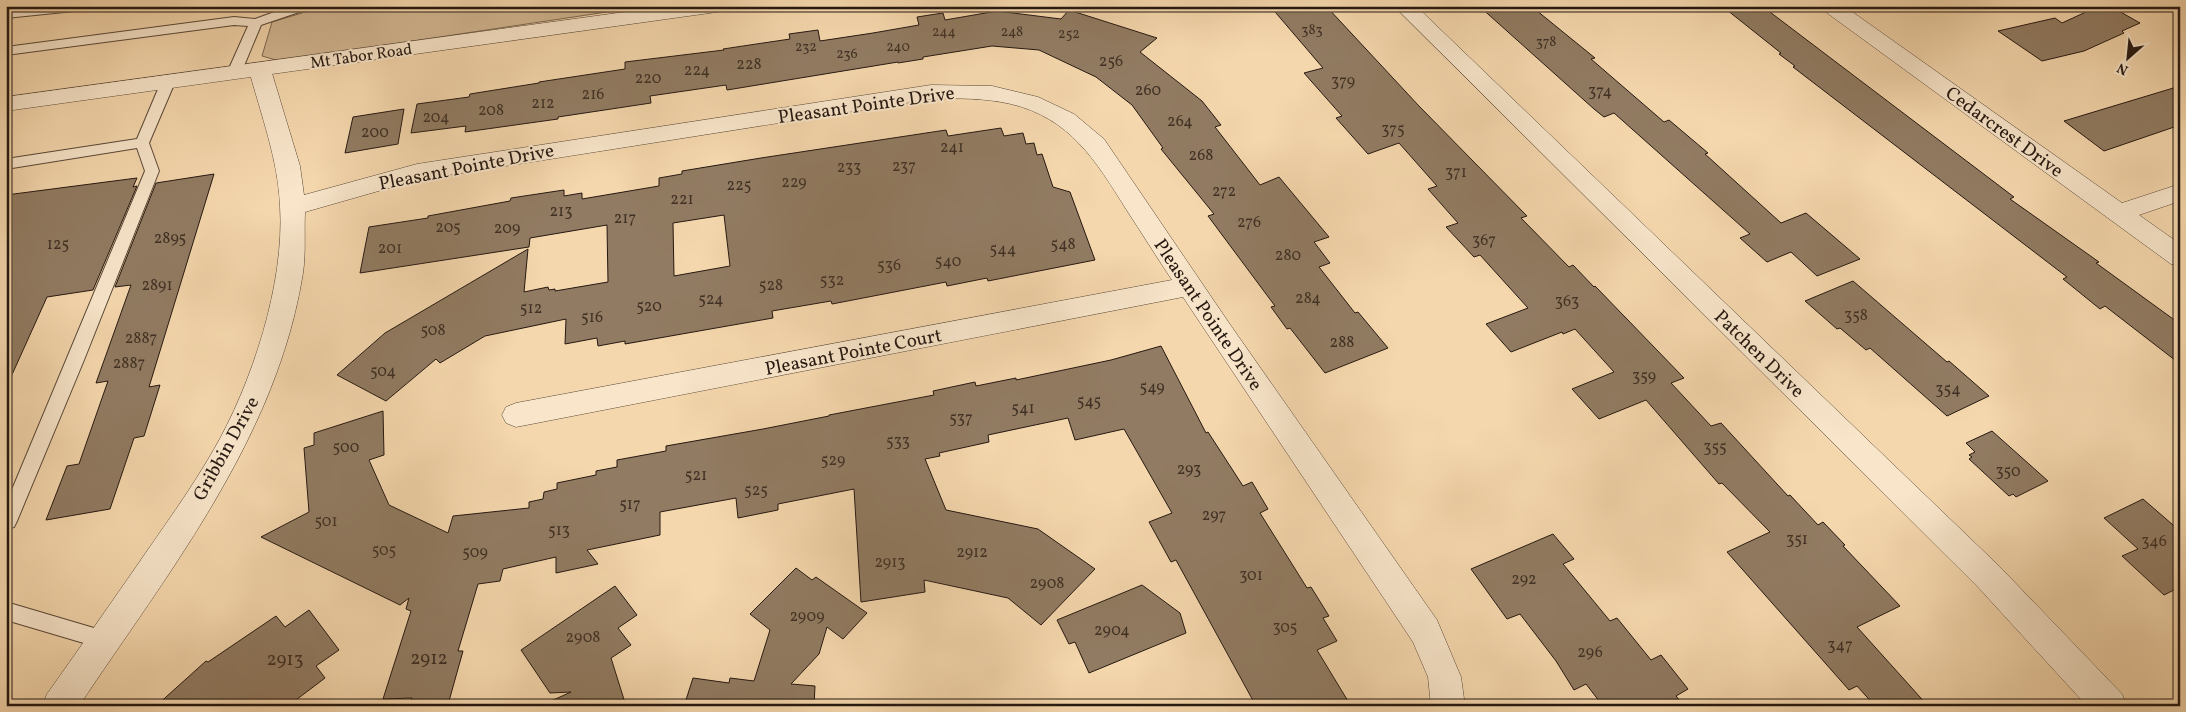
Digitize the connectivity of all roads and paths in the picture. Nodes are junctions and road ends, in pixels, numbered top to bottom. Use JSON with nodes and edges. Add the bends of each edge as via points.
{"nodes":[{"id":1,"x":84,"y":6,"type":"edge"},
{"id":2,"x":237,"y":6,"type":"edge"},
{"id":3,"x":304,"y":6,"type":"edge"},
{"id":4,"x":717,"y":6,"type":"edge"},
{"id":5,"x":1404,"y":6,"type":"edge"},
{"id":6,"x":1830,"y":6,"type":"edge"},
{"id":7,"x":6,"y":14,"type":"edge"},
{"id":8,"x":234,"y":21,"type":"junction"},
{"id":9,"x":256,"y":23,"type":"junction"},
{"id":10,"x":6,"y":51,"type":"edge"},
{"id":11,"x":247,"y":72,"type":"junction"},
{"id":12,"x":168,"y":82,"type":"junction"},
{"id":13,"x":6,"y":104,"type":"edge"},
{"id":14,"x":142,"y":143,"type":"junction"},
{"id":15,"x":6,"y":164,"type":"edge"},
{"id":16,"x":2180,"y":192,"type":"edge"},
{"id":17,"x":294,"y":207,"type":"junction"},
{"id":18,"x":2119,"y":213,"type":"junction"},
{"id":19,"x":2180,"y":257,"type":"edge"},
{"id":20,"x":1189,"y":286,"type":"junction"},
{"id":21,"x":516,"y":415,"type":"dead end"},
{"id":22,"x":6,"y":521,"type":"edge"},
{"id":23,"x":6,"y":611,"type":"edge"},
{"id":24,"x":104,"y":640,"type":"junction"},
{"id":25,"x":59,"y":706,"type":"edge"},
{"id":26,"x":1448,"y":706,"type":"edge"},
{"id":27,"x":2110,"y":706,"type":"edge"}],
"edges":[{"from":1,"to":7,"type":"lane"},
{"from":2,"to":8,"type":"lane"},
{"from":3,"to":9,"type":"lane"},
{"from":4,"to":11,"type":"street","name":"Mt Tabor Road"},
{"from":5,"to":27,"type":"street","name":"Patchen Drive","via":[[1988,576]]},
{"from":6,"to":18,"type":"street","name":"Cedarcrest Drive"},
{"from":8,"to":9,"type":"lane"},
{"from":8,"to":10,"type":"lane"},
{"from":9,"to":11,"type":"lane"},
{"from":11,"to":12,"type":"street","name":"Mt Tabor Road"},
{"from":11,"to":17,"type":"street","name":"Gribbin Drive","via":[[288,166]]},
{"from":12,"to":13,"type":"street","name":"Mt Tabor Road"},
{"from":12,"to":14,"type":"lane"},
{"from":14,"to":15,"type":"lane"},
{"from":14,"to":22,"type":"lane","via":[[152,171],[76,360]]},
{"from":16,"to":18,"type":"street"},
{"from":17,"to":20,"type":"street","name":"Pleasant Pointe Drive","via":[[417,172],[491,159],[931,92],[1001,93],[1031,101],[1059,114],[1085,133],[1110,164]]},
{"from":17,"to":24,"type":"street","name":"Gribbin Drive","via":[[290,271],[278,326],[255,395],[224,459]]},
{"from":18,"to":19,"type":"street","name":"Cedarcrest Drive"},
{"from":20,"to":21,"type":"street","name":"Pleasant Pointe Court"},
{"from":20,"to":26,"type":"street","name":"Pleasant Pointe Drive","via":[[1425,631],[1443,671],[1449,694]]},
{"from":23,"to":24,"type":"lane"},
{"from":24,"to":25,"type":"street","name":"Gribbin Drive"}]}
